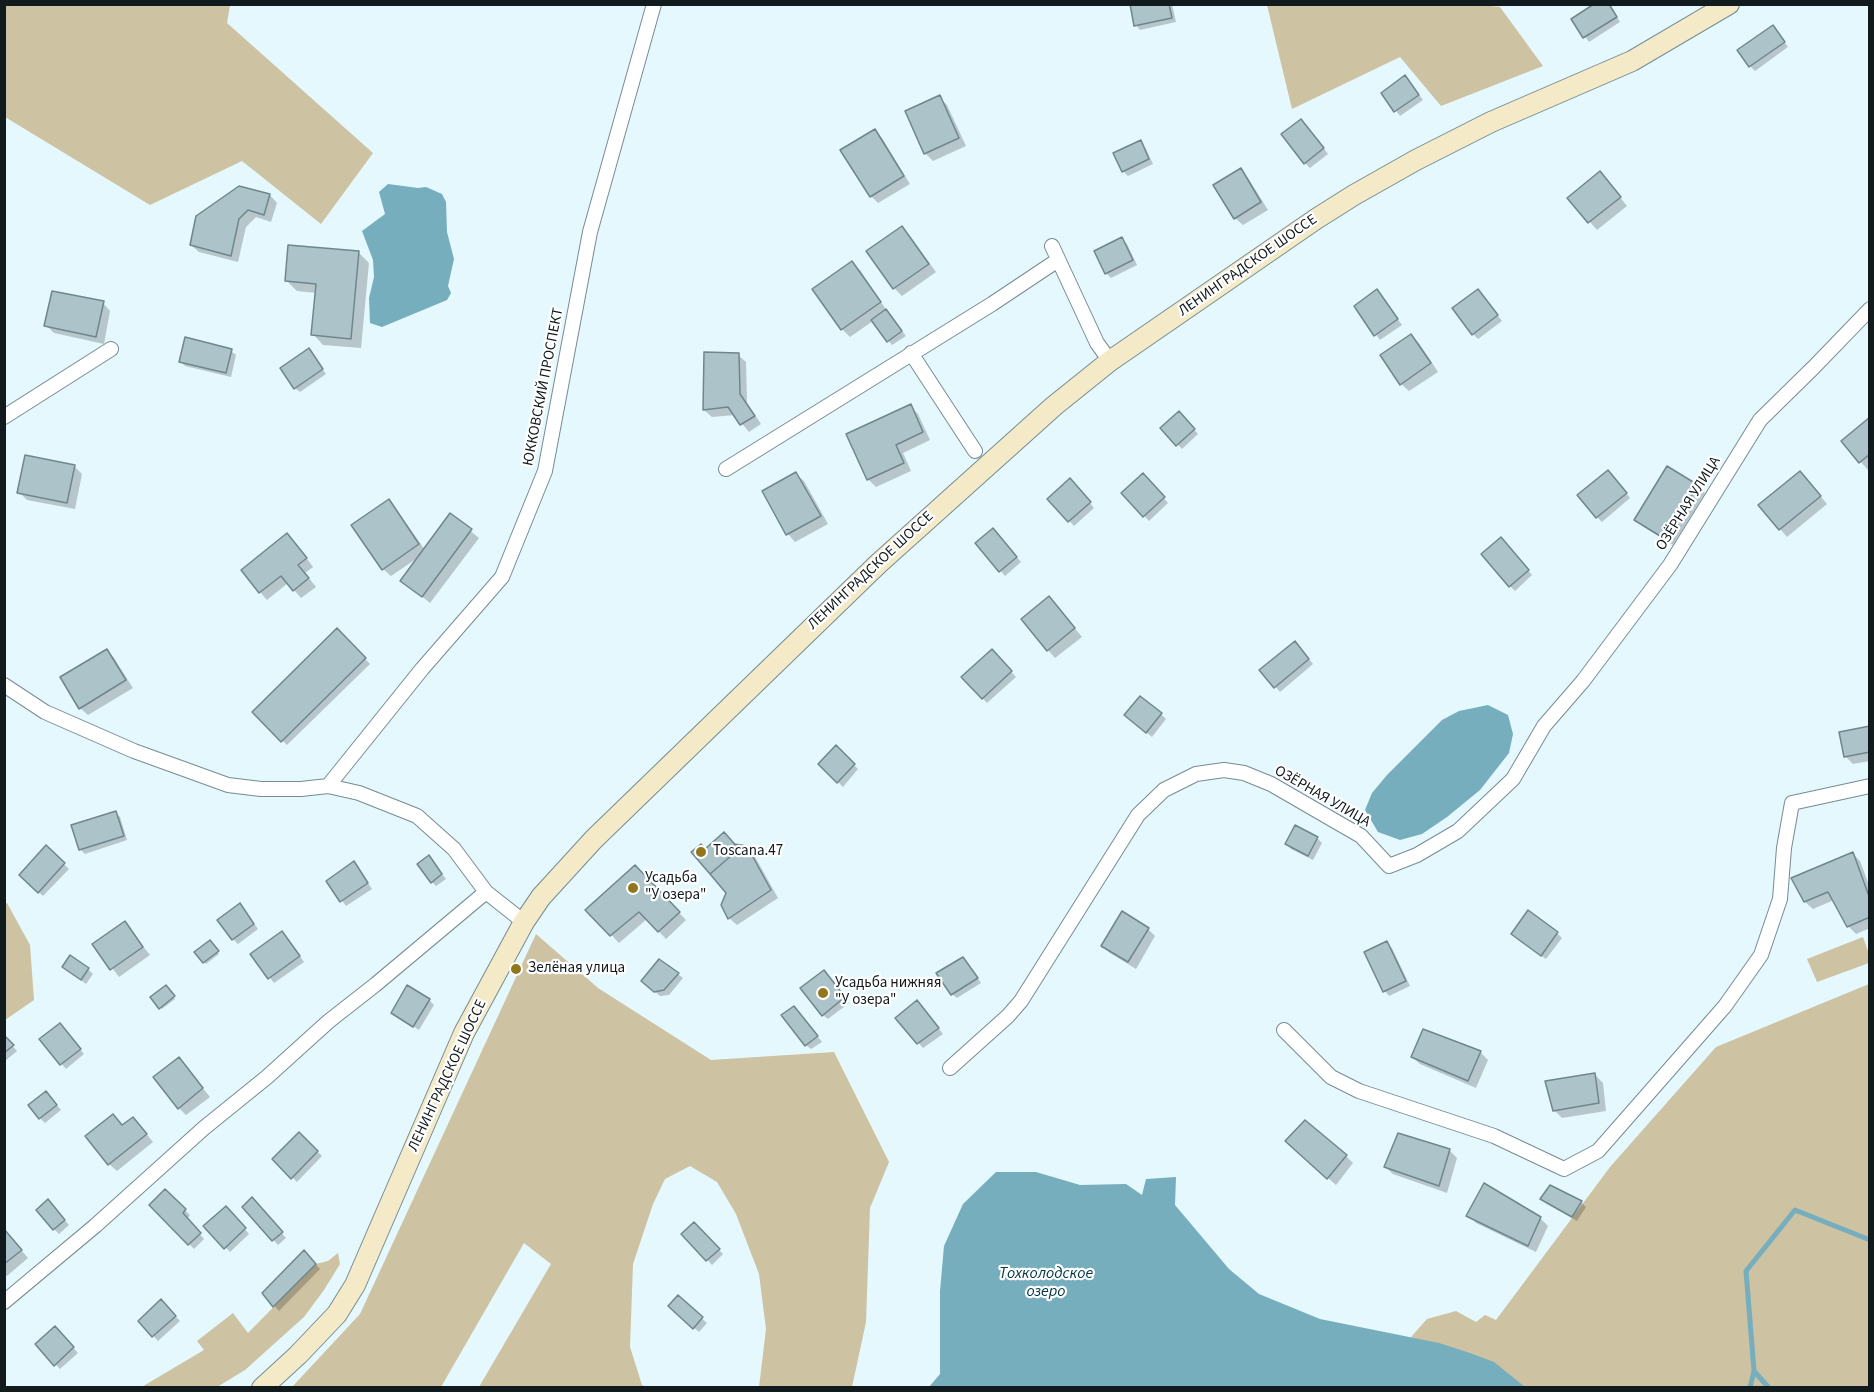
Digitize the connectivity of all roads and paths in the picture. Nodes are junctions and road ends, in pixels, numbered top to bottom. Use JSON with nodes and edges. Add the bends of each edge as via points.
{"nodes":[{"id":1,"x":654,"y":4,"type":"edge"},
{"id":2,"x":1729,"y":4,"type":"edge"},
{"id":3,"x":1052,"y":246,"type":"dead end"},
{"id":4,"x":1058,"y":260,"type":"junction"},
{"id":5,"x":1869,"y":309,"type":"edge"},
{"id":6,"x":111,"y":349,"type":"dead end"},
{"id":7,"x":911,"y":353,"type":"junction"},
{"id":8,"x":1110,"y":361,"type":"junction"},
{"id":9,"x":4,"y":417,"type":"edge"},
{"id":10,"x":975,"y":451,"type":"dead end"},
{"id":11,"x":726,"y":469,"type":"dead end"},
{"id":12,"x":4,"y":685,"type":"edge"},
{"id":13,"x":328,"y":786,"type":"junction"},
{"id":14,"x":1869,"y":786,"type":"edge"},
{"id":15,"x":486,"y":892,"type":"junction"},
{"id":16,"x":524,"y":922,"type":"junction"},
{"id":17,"x":1284,"y":1030,"type":"dead end"},
{"id":18,"x":950,"y":1068,"type":"dead end"},
{"id":19,"x":4,"y":1302,"type":"edge"},
{"id":20,"x":262,"y":1388,"type":"edge"}],
"edges":[{"from":1,"to":13,"type":"street","name":"ЮККОВСКИЙ ПРОСПЕКТ","via":[[590,232],[545,471],[502,577]]},
{"from":2,"to":8,"type":"main road","name":"ЛЕНИНГРАДСКОЕ ШОССЕ","via":[[1632,61],[1491,122],[1354,195]]},
{"from":3,"to":4,"type":"street"},
{"from":4,"to":7,"type":"street"},
{"from":4,"to":8,"type":"street","via":[[1097,343]]},
{"from":5,"to":18,"type":"street","name":"ОЗЁРНАЯ УЛИЦА","via":[[1760,420],[1670,565],[1544,726],[1513,779],[1458,831],[1389,866],[1361,836],[1271,784],[1224,770],[1196,774],[1164,790],[1138,816],[1022,1001]]},
{"from":6,"to":9,"type":"street"},
{"from":7,"to":10,"type":"street"},
{"from":7,"to":11,"type":"street"},
{"from":8,"to":16,"type":"main road","name":"ЛЕНИНГРАДСКОЕ ШОССЕ","via":[[991,462],[818,621],[594,838]]},
{"from":12,"to":13,"type":"street","via":[[45,712],[134,751],[228,785],[261,789]]},
{"from":13,"to":15,"type":"street","via":[[359,793],[417,816],[454,849]]},
{"from":14,"to":17,"type":"street","via":[[1792,803],[1780,899],[1761,955],[1725,1006],[1598,1151],[1564,1169],[1494,1136],[1359,1091],[1331,1077]]},
{"from":15,"to":16,"type":"street"},
{"from":15,"to":19,"type":"street","via":[[329,1021]]},
{"from":16,"to":20,"type":"main road","name":"ЛЕНИНГРАДСКОЕ ШОССЕ","via":[[464,1033],[355,1285],[337,1314]]}]}
